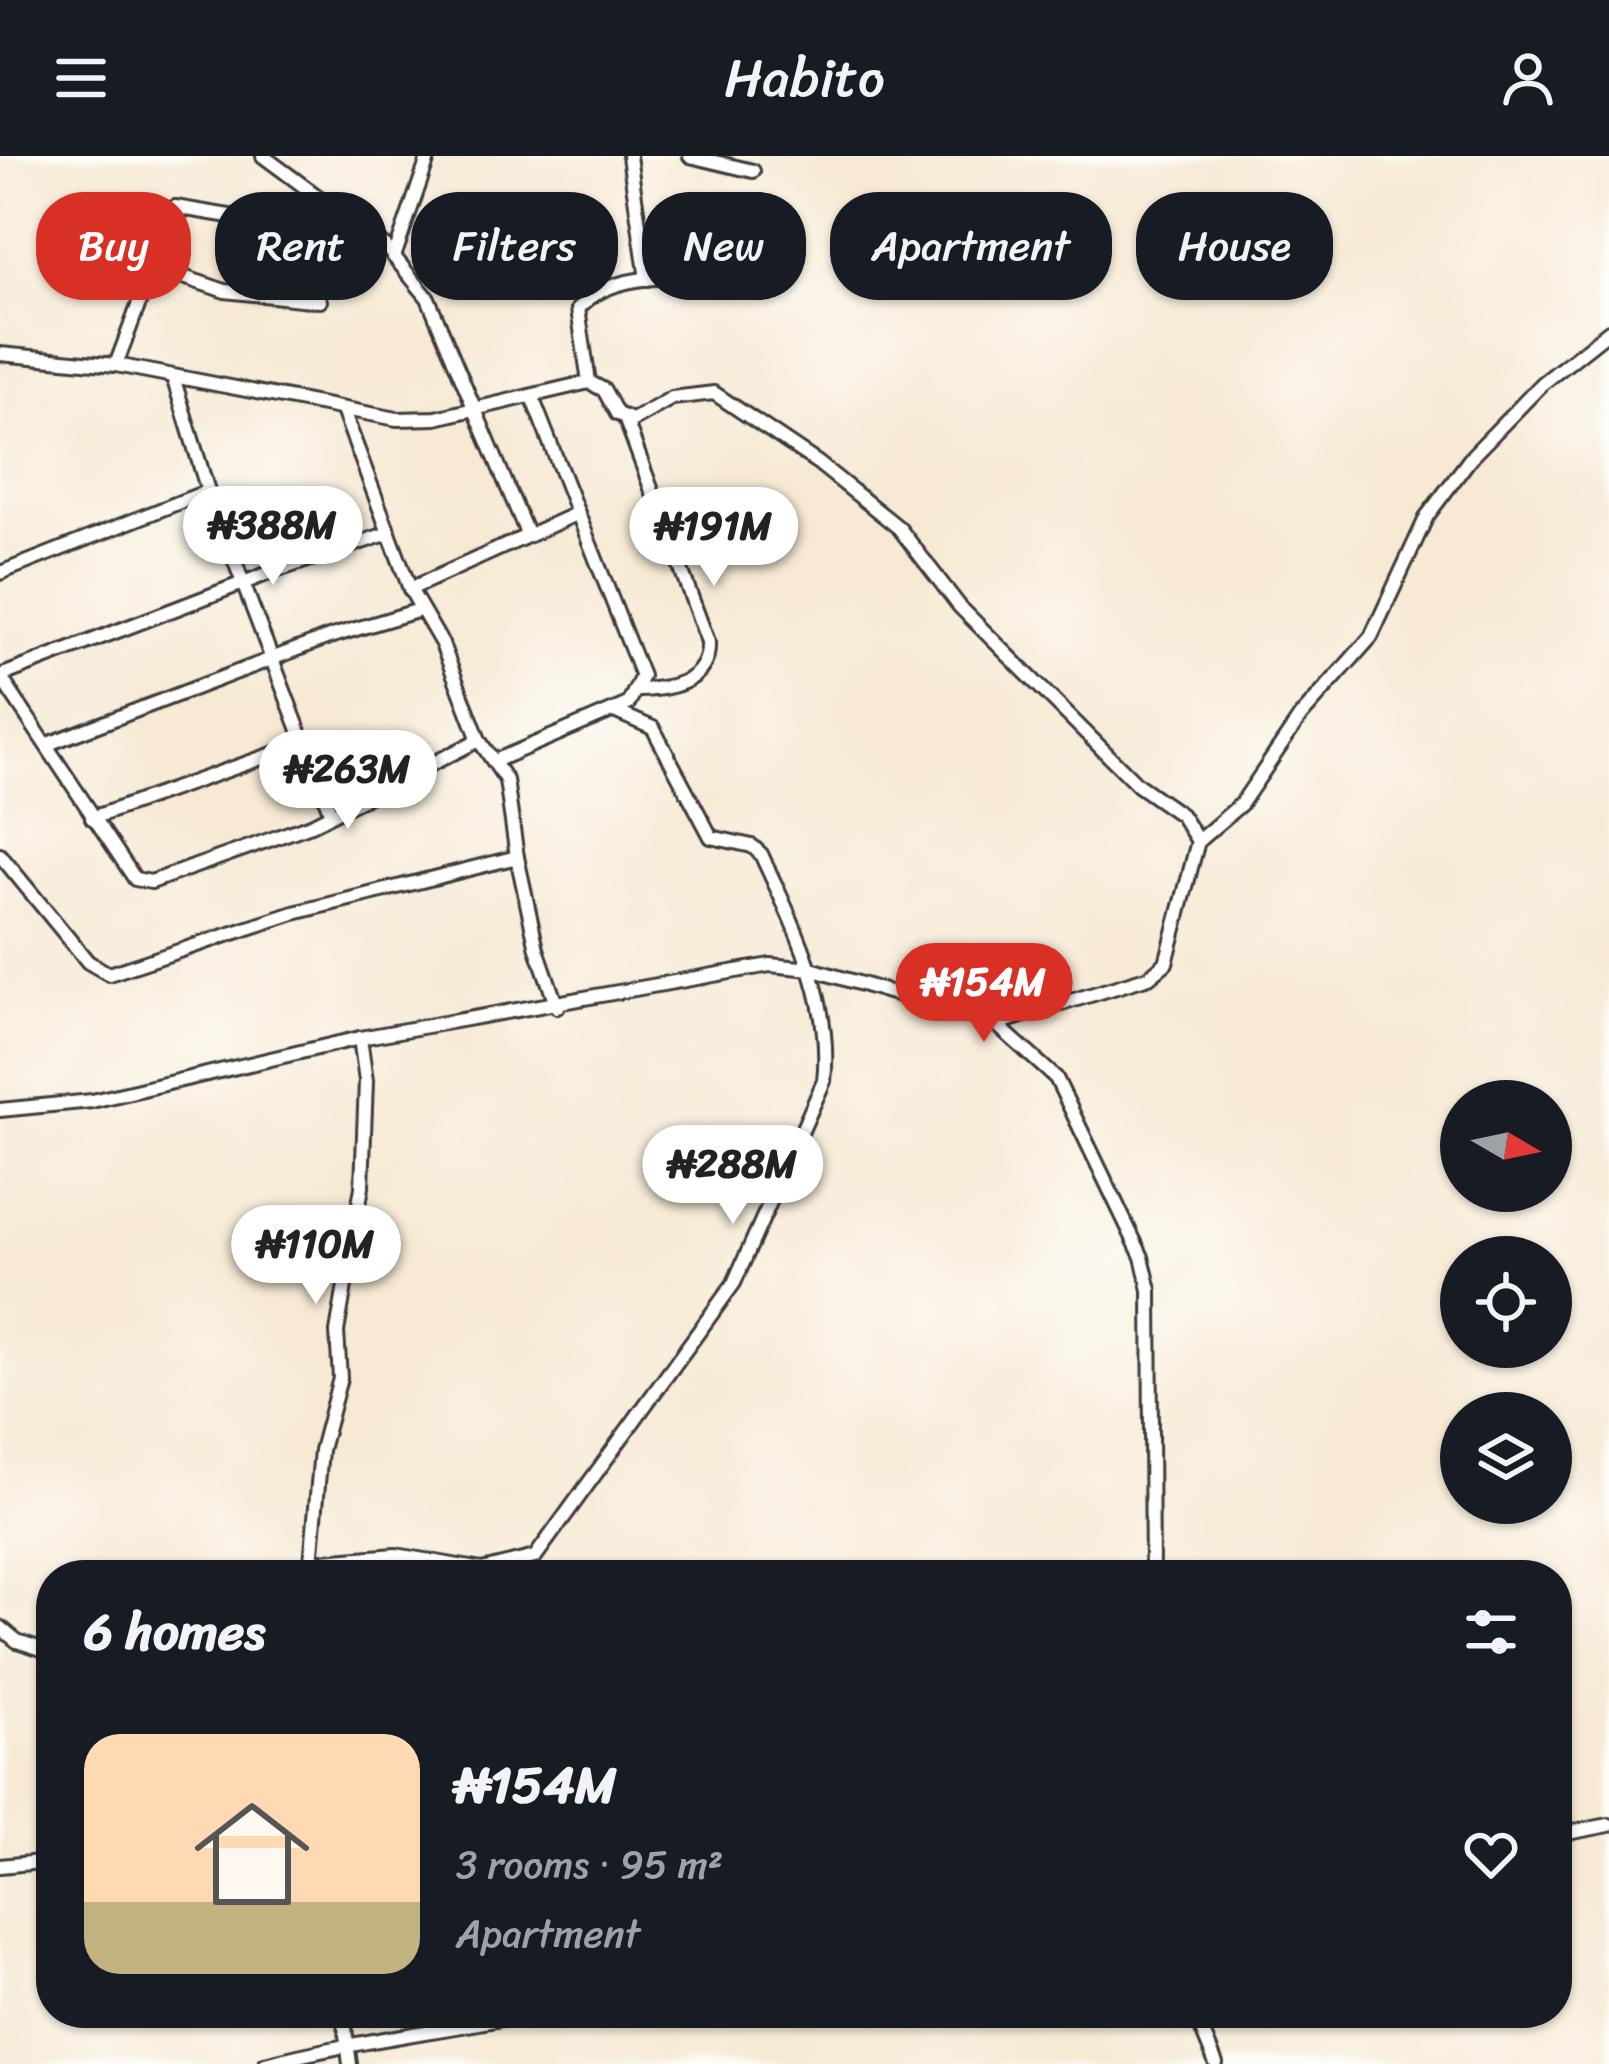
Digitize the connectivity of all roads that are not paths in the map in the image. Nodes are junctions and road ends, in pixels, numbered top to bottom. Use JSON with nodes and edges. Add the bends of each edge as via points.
{"nodes":[{"id":1,"x":263,"y":156,"type":"edge"},
{"id":2,"x":429,"y":156,"type":"edge"},
{"id":3,"x":629,"y":156,"type":"edge"},
{"id":4,"x":690,"y":156,"type":"edge"},
{"id":5,"x":753,"y":171,"type":"dead end"},
{"id":6,"x":642,"y":250,"type":"edge"},
{"id":7,"x":394,"y":257,"type":"junction"},
{"id":8,"x":191,"y":280,"type":"edge"},
{"id":9,"x":642,"y":280,"type":"edge"},
{"id":10,"x":139,"y":300,"type":"edge"},
{"id":11,"x":320,"y":301,"type":"dead end"},
{"id":12,"x":1609,"y":332,"type":"edge"},
{"id":13,"x":0,"y":354,"type":"edge"},
{"id":14,"x":116,"y":365,"type":"junction"},
{"id":15,"x":173,"y":377,"type":"junction"},
{"id":16,"x":589,"y":382,"type":"junction"},
{"id":17,"x":532,"y":397,"type":"junction"},
{"id":18,"x":479,"y":410,"type":"junction"},
{"id":19,"x":344,"y":413,"type":"junction"},
{"id":20,"x":625,"y":418,"type":"junction"},
{"id":21,"x":208,"y":491,"type":"junction"},
{"id":22,"x":578,"y":513,"type":"junction"},
{"id":23,"x":389,"y":533,"type":"junction"},
{"id":24,"x":528,"y":536,"type":"junction"},
{"id":25,"x":0,"y":573,"type":"edge"},
{"id":26,"x":245,"y":583,"type":"junction"},
{"id":27,"x":410,"y":589,"type":"junction"},
{"id":28,"x":420,"y":610,"type":"junction"},
{"id":29,"x":272,"y":658,"type":"junction"},
{"id":30,"x":0,"y":676,"type":"edge"},
{"id":31,"x":639,"y":690,"type":"junction"},
{"id":32,"x":614,"y":711,"type":"junction"},
{"id":33,"x":479,"y":740,"type":"junction"},
{"id":34,"x":304,"y":743,"type":"junction"},
{"id":35,"x":48,"y":744,"type":"junction"},
{"id":36,"x":497,"y":760,"type":"junction"},
{"id":37,"x":331,"y":814,"type":"junction"},
{"id":38,"x":92,"y":818,"type":"junction"},
{"id":39,"x":1198,"y":841,"type":"junction"},
{"id":40,"x":0,"y":855,"type":"edge"},
{"id":41,"x":517,"y":856,"type":"junction"},
{"id":42,"x":811,"y":969,"type":"junction"},
{"id":43,"x":556,"y":1006,"type":"junction"},
{"id":44,"x":1030,"y":1013,"type":"junction"},
{"id":45,"x":996,"y":1024,"type":"junction"},
{"id":46,"x":360,"y":1038,"type":"junction"},
{"id":47,"x":1017,"y":1043,"type":"junction"},
{"id":48,"x":0,"y":1110,"type":"edge"},
{"id":49,"x":312,"y":1560,"type":"edge"},
{"id":50,"x":366,"y":1560,"type":"edge"},
{"id":51,"x":425,"y":1560,"type":"edge"},
{"id":52,"x":523,"y":1560,"type":"edge"},
{"id":53,"x":1152,"y":1560,"type":"edge"},
{"id":54,"x":0,"y":1627,"type":"edge"},
{"id":55,"x":36,"y":1647,"type":"edge"},
{"id":56,"x":1609,"y":1826,"type":"edge"},
{"id":57,"x":1572,"y":1832,"type":"edge"},
{"id":58,"x":36,"y":1862,"type":"edge"},
{"id":59,"x":0,"y":1866,"type":"edge"},
{"id":60,"x":345,"y":2028,"type":"edge"},
{"id":61,"x":455,"y":2028,"type":"edge"},
{"id":62,"x":1201,"y":2028,"type":"edge"},
{"id":63,"x":347,"y":2042,"type":"junction"},
{"id":64,"x":265,"y":2064,"type":"edge"},
{"id":65,"x":350,"y":2064,"type":"edge"},
{"id":66,"x":1216,"y":2064,"type":"edge"}],
"edges":[{"from":1,"to":7,"type":"street"},
{"from":2,"to":7,"type":"street"},
{"from":3,"to":6,"type":"street"},
{"from":4,"to":5,"type":"street"},
{"from":7,"to":18,"type":"street","via":[[428,298]]},
{"from":8,"to":11,"type":"street"},
{"from":9,"to":16,"type":"street","via":[[578,309]]},
{"from":10,"to":14,"type":"street"},
{"from":12,"to":39,"type":"street","via":[[1543,382],[1473,455],[1427,516],[1371,637],[1300,716],[1240,804]]},
{"from":13,"to":14,"type":"street"},
{"from":14,"to":15,"type":"street"},
{"from":15,"to":19,"type":"street"},
{"from":15,"to":21,"type":"street"},
{"from":16,"to":17,"type":"street"},
{"from":16,"to":20,"type":"street"},
{"from":17,"to":18,"type":"street"},
{"from":17,"to":22,"type":"street"},
{"from":18,"to":19,"type":"street","via":[[398,419]]},
{"from":18,"to":24,"type":"street"},
{"from":19,"to":23,"type":"street"},
{"from":20,"to":31,"type":"street","via":[[709,660],[698,674]]},
{"from":20,"to":39,"type":"street","via":[[672,398],[714,393],[818,463],[899,528],[960,607],[1115,763],[1181,815]]},
{"from":21,"to":25,"type":"street"},
{"from":21,"to":26,"type":"street"},
{"from":22,"to":24,"type":"street"},
{"from":22,"to":31,"type":"street","via":[[642,676]]},
{"from":23,"to":26,"type":"street"},
{"from":23,"to":27,"type":"street"},
{"from":24,"to":27,"type":"street"},
{"from":26,"to":29,"type":"street"},
{"from":26,"to":30,"type":"street"},
{"from":27,"to":28,"type":"street"},
{"from":28,"to":29,"type":"street"},
{"from":28,"to":33,"type":"street"},
{"from":29,"to":34,"type":"street"},
{"from":29,"to":35,"type":"street"},
{"from":30,"to":35,"type":"street"},
{"from":31,"to":32,"type":"street"},
{"from":32,"to":36,"type":"street"},
{"from":32,"to":42,"type":"street","via":[[653,728],[711,837],[761,854]]},
{"from":33,"to":36,"type":"street"},
{"from":33,"to":37,"type":"street"},
{"from":34,"to":37,"type":"street"},
{"from":34,"to":38,"type":"street"},
{"from":35,"to":38,"type":"street"},
{"from":36,"to":41,"type":"street"},
{"from":37,"to":38,"type":"street","via":[[151,882],[123,867]]},
{"from":39,"to":44,"type":"street","via":[[1159,971]]},
{"from":40,"to":41,"type":"street","via":[[88,962],[109,974],[294,913]]},
{"from":41,"to":43,"type":"street"},
{"from":42,"to":43,"type":"street","via":[[716,972]]},
{"from":42,"to":45,"type":"street"},
{"from":42,"to":52,"type":"street","via":[[827,1047],[824,1081],[734,1283],[535,1557]]},
{"from":43,"to":46,"type":"street"},
{"from":44,"to":45,"type":"street"},
{"from":44,"to":47,"type":"street"},
{"from":45,"to":47,"type":"street"},
{"from":46,"to":48,"type":"street","via":[[92,1101]]},
{"from":46,"to":49,"type":"street","via":[[362,1187],[337,1332],[340,1378],[320,1450]]},
{"from":47,"to":53,"type":"street","via":[[1056,1078],[1142,1257],[1150,1290]]},
{"from":50,"to":51,"type":"street"},
{"from":54,"to":55,"type":"street"},
{"from":56,"to":57,"type":"street"},
{"from":58,"to":59,"type":"street"},
{"from":60,"to":63,"type":"street"},
{"from":61,"to":63,"type":"street"},
{"from":62,"to":66,"type":"street"},
{"from":63,"to":64,"type":"street"},
{"from":63,"to":65,"type":"street"}]}
